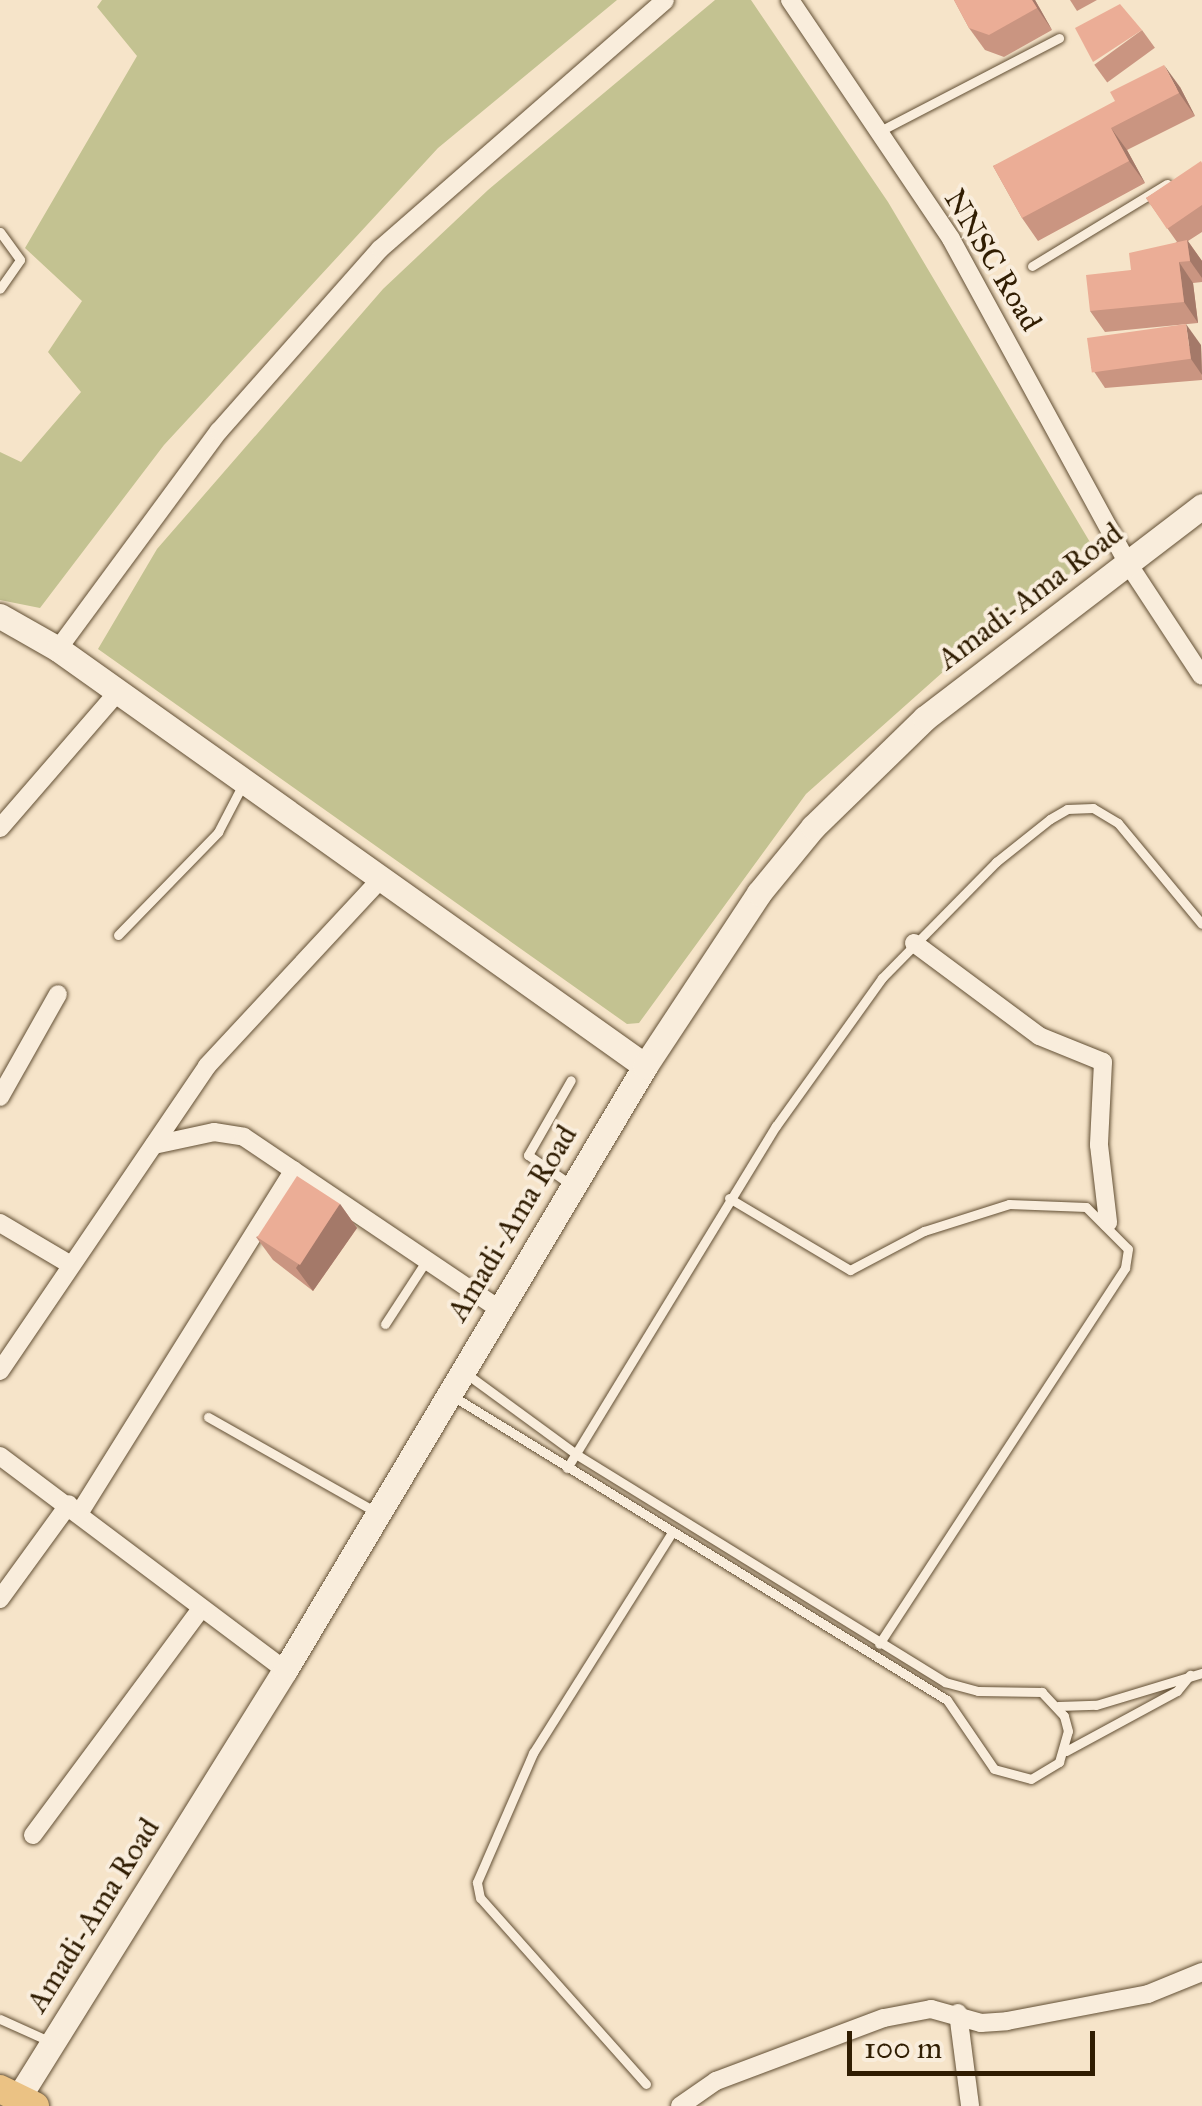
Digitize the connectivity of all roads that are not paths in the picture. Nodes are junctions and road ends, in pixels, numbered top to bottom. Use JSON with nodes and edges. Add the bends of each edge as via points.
{"nodes":[{"id":1,"x":666,"y":0,"type":"edge"},
{"id":2,"x":790,"y":0,"type":"edge"},
{"id":3,"x":1058,"y":38,"type":"dead end"},
{"id":4,"x":878,"y":132,"type":"junction"},
{"id":5,"x":1185,"y":174,"type":"edge"},
{"id":6,"x":0,"y":232,"type":"edge"},
{"id":7,"x":1032,"y":266,"type":"dead end"},
{"id":8,"x":0,"y":289,"type":"edge"},
{"id":9,"x":1202,"y":506,"type":"edge"},
{"id":10,"x":1127,"y":562,"type":"junction"},
{"id":11,"x":0,"y":616,"type":"edge"},
{"id":12,"x":58,"y":649,"type":"junction"},
{"id":13,"x":1202,"y":676,"type":"edge"},
{"id":14,"x":118,"y":692,"type":"junction"},
{"id":15,"x":244,"y":780,"type":"junction"},
{"id":16,"x":0,"y":828,"type":"edge"},
{"id":17,"x":378,"y":882,"type":"junction"},
{"id":18,"x":1202,"y":924,"type":"edge"},
{"id":19,"x":118,"y":935,"type":"dead end"},
{"id":20,"x":914,"y":942,"type":"junction"},
{"id":21,"x":58,"y":994,"type":"dead end"},
{"id":22,"x":645,"y":1066,"type":"junction"},
{"id":23,"x":571,"y":1080,"type":"dead end"},
{"id":24,"x":0,"y":1097,"type":"edge"},
{"id":25,"x":154,"y":1145,"type":"junction"},
{"id":26,"x":294,"y":1170,"type":"junction"},
{"id":27,"x":572,"y":1186,"type":"junction"},
{"id":28,"x":729,"y":1198,"type":"junction"},
{"id":29,"x":1108,"y":1222,"type":"junction"},
{"id":30,"x":0,"y":1223,"type":"edge"},
{"id":31,"x":427,"y":1258,"type":"junction"},
{"id":32,"x":71,"y":1266,"type":"junction"},
{"id":33,"x":499,"y":1309,"type":"junction"},
{"id":34,"x":385,"y":1324,"type":"dead end"},
{"id":35,"x":462,"y":1370,"type":"junction"},
{"id":36,"x":0,"y":1371,"type":"edge"},
{"id":37,"x":448,"y":1394,"type":"junction"},
{"id":38,"x":208,"y":1417,"type":"dead end"},
{"id":39,"x":576,"y":1454,"type":"junction"},
{"id":40,"x":0,"y":1456,"type":"edge"},
{"id":41,"x":567,"y":1468,"type":"junction"},
{"id":42,"x":74,"y":1508,"type":"junction"},
{"id":43,"x":377,"y":1512,"type":"junction"},
{"id":44,"x":672,"y":1532,"type":"junction"},
{"id":45,"x":0,"y":1599,"type":"edge"},
{"id":46,"x":200,"y":1610,"type":"junction"},
{"id":47,"x":880,"y":1642,"type":"junction"},
{"id":48,"x":873,"y":1654,"type":"junction"},
{"id":49,"x":285,"y":1670,"type":"junction"},
{"id":50,"x":1202,"y":1673,"type":"edge"},
{"id":51,"x":1190,"y":1676,"type":"junction"},
{"id":52,"x":1058,"y":1706,"type":"junction"},
{"id":53,"x":1063,"y":1753,"type":"junction"},
{"id":54,"x":33,"y":1835,"type":"dead end"},
{"id":55,"x":1202,"y":1972,"type":"edge"},
{"id":56,"x":958,"y":2014,"type":"junction"},
{"id":57,"x":0,"y":2019,"type":"edge"},
{"id":58,"x":52,"y":2042,"type":"junction"},
{"id":59,"x":646,"y":2084,"type":"dead end"},
{"id":60,"x":18,"y":2097,"type":"edge"},
{"id":61,"x":680,"y":2106,"type":"edge"},
{"id":62,"x":970,"y":2106,"type":"edge"}],
"edges":[{"from":1,"to":12,"type":"street","via":[[380,249],[218,431]]},
{"from":2,"to":4,"type":"street","name":"NNSC Road"},
{"from":3,"to":4,"type":"lane"},
{"from":4,"to":10,"type":"street","name":"NNSC Road","via":[[1017,352]]},
{"from":5,"to":7,"type":"lane"},
{"from":6,"to":8,"type":"lane","via":[[20,260]]},
{"from":9,"to":10,"type":"street","name":"Amadi-Ama Road"},
{"from":10,"to":13,"type":"street","name":"NNSC Road"},
{"from":10,"to":22,"type":"street","name":"Amadi-Ama Road","via":[[926,718],[814,827],[759,893]]},
{"from":11,"to":12,"type":"street"},
{"from":12,"to":14,"type":"street"},
{"from":14,"to":15,"type":"street"},
{"from":14,"to":16,"type":"street"},
{"from":15,"to":17,"type":"street"},
{"from":15,"to":19,"type":"lane","via":[[218,832]]},
{"from":17,"to":22,"type":"street"},
{"from":17,"to":25,"type":"street","via":[[207,1066]]},
{"from":18,"to":20,"type":"lane","via":[[1118,823],[1079,808],[1050,819],[996,862]]},
{"from":20,"to":28,"type":"lane"},
{"from":20,"to":29,"type":"street","via":[[1039,1036],[1103,1062],[1098,1145]]},
{"from":21,"to":24,"type":"street"},
{"from":22,"to":27,"type":"street","name":"Amadi-Ama Road"},
{"from":23,"to":27,"type":"lane","via":[[528,1155]]},
{"from":25,"to":26,"type":"street","via":[[228,1132]]},
{"from":25,"to":32,"type":"street"},
{"from":26,"to":31,"type":"street"},
{"from":26,"to":42,"type":"street"},
{"from":27,"to":33,"type":"street","name":"Amadi-Ama Road"},
{"from":28,"to":29,"type":"lane","via":[[850,1270],[924,1231],[1009,1204],[1060,1202]]},
{"from":28,"to":39,"type":"lane"},
{"from":29,"to":47,"type":"lane","via":[[1128,1249],[1125,1268]]},
{"from":30,"to":32,"type":"street"},
{"from":31,"to":33,"type":"street"},
{"from":31,"to":34,"type":"lane"},
{"from":32,"to":36,"type":"street"},
{"from":33,"to":35,"type":"street","name":"Amadi-Ama Road"},
{"from":35,"to":37,"type":"street","name":"Amadi-Ama Road"},
{"from":35,"to":39,"type":"lane"},
{"from":37,"to":41,"type":"lane"},
{"from":37,"to":43,"type":"street","name":"Amadi-Ama Road"},
{"from":38,"to":43,"type":"lane"},
{"from":39,"to":41,"type":"lane"},
{"from":39,"to":47,"type":"lane"},
{"from":40,"to":42,"type":"street"},
{"from":41,"to":44,"type":"lane"},
{"from":42,"to":45,"type":"street"},
{"from":42,"to":46,"type":"street"},
{"from":43,"to":49,"type":"street","name":"Amadi-Ama Road"},
{"from":44,"to":48,"type":"lane"},
{"from":44,"to":59,"type":"lane","via":[[534,1753],[478,1882],[480,1898]]},
{"from":46,"to":49,"type":"street"},
{"from":46,"to":54,"type":"street"},
{"from":47,"to":48,"type":"lane"},
{"from":47,"to":52,"type":"lane","via":[[958,1687],[1027,1687]]},
{"from":48,"to":53,"type":"lane","via":[[959,1710],[982,1759],[1006,1776],[1047,1774]]},
{"from":49,"to":58,"type":"street","name":"Amadi-Ama Road"},
{"from":50,"to":51,"type":"lane"},
{"from":51,"to":52,"type":"lane","via":[[1096,1704]]},
{"from":51,"to":53,"type":"lane","via":[[1177,1691]]},
{"from":52,"to":53,"type":"lane","via":[[1068,1732]]},
{"from":55,"to":56,"type":"street","via":[[1148,1994],[1041,2015],[981,2023]]},
{"from":56,"to":61,"type":"street","via":[[931,2010],[884,2018],[716,2081]]},
{"from":56,"to":62,"type":"street"},
{"from":57,"to":58,"type":"lane"},
{"from":58,"to":60,"type":"street","name":"Amadi-Ama Road"}]}
